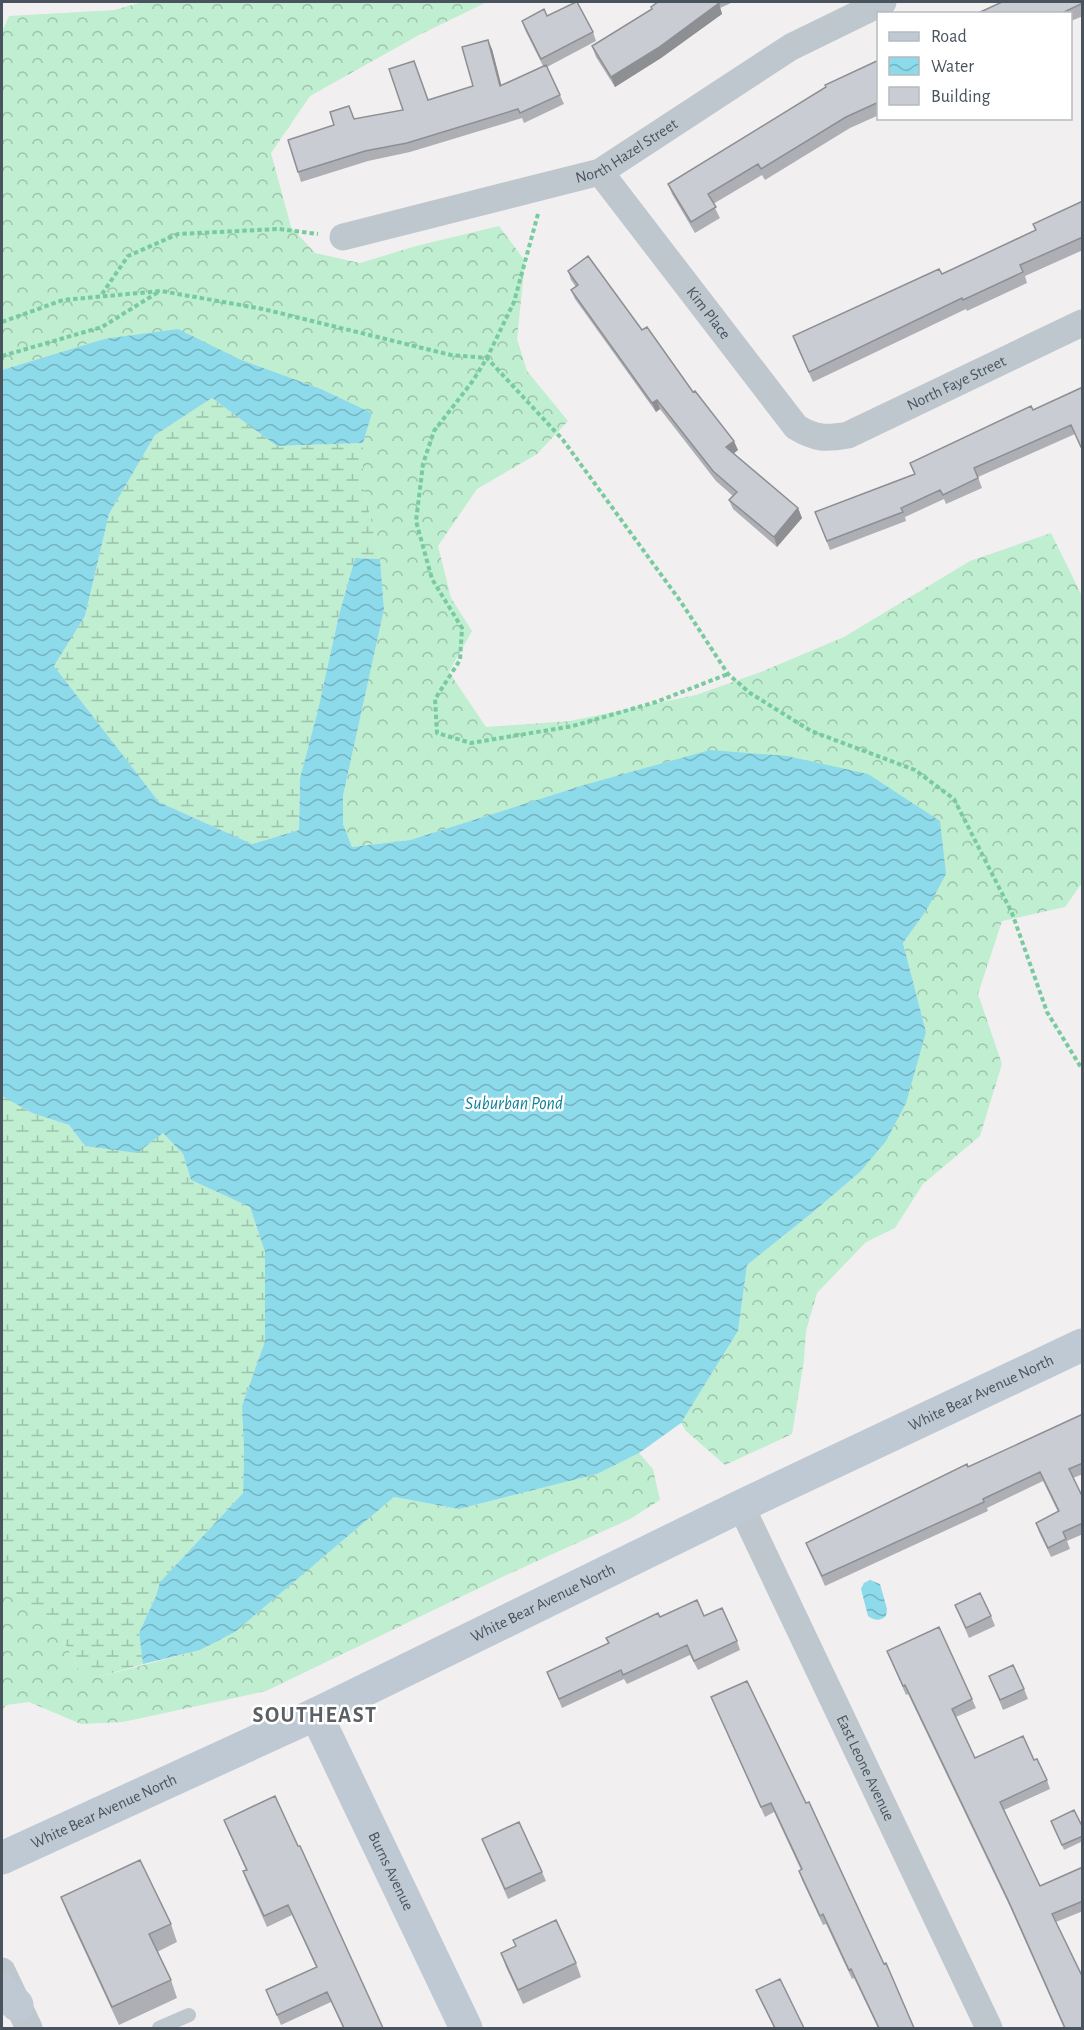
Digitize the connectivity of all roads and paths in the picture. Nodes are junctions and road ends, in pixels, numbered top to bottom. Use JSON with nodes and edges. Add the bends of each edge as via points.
{"nodes":[{"id":1,"x":883,"y":2,"type":"edge"},
{"id":2,"x":600,"y":172,"type":"junction"},
{"id":3,"x":546,"y":187,"type":"junction"},
{"id":4,"x":343,"y":237,"type":"joint"},
{"id":5,"x":161,"y":291,"type":"junction"},
{"id":6,"x":102,"y":295,"type":"junction"},
{"id":7,"x":2,"y":322,"type":"edge"},
{"id":8,"x":1083,"y":323,"type":"edge"},
{"id":9,"x":2,"y":356,"type":"edge"},
{"id":10,"x":487,"y":358,"type":"junction"},
{"id":11,"x":830,"y":438,"type":"joint"},
{"id":12,"x":728,"y":674,"type":"junction"},
{"id":13,"x":1083,"y":1069,"type":"edge"},
{"id":14,"x":1083,"y":1345,"type":"edge"},
{"id":15,"x":741,"y":1506,"type":"junction"},
{"id":16,"x":316,"y":1714,"type":"junction"},
{"id":17,"x":2,"y":1858,"type":"edge"},
{"id":18,"x":2,"y":1971,"type":"edge"},
{"id":19,"x":16,"y":2008,"type":"edge"},
{"id":20,"x":189,"y":2015,"type":"dead end"},
{"id":21,"x":159,"y":2028,"type":"edge"},
{"id":22,"x":466,"y":2028,"type":"edge"},
{"id":23,"x":989,"y":2028,"type":"edge"}],
"edges":[{"from":1,"to":2,"type":"street","name":"North Hazel Street","via":[[791,47]]},
{"from":2,"to":3,"type":"street","name":"North Hazel Street"},
{"from":2,"to":11,"type":"street","name":"Kim Place","via":[[796,427],[812,436]]},
{"from":3,"to":4,"type":"street","name":"North Hazel Street"},
{"from":3,"to":10,"type":"path","via":[[514,302]]},
{"from":4,"to":6,"type":"path","via":[[279,229],[178,234],[128,256]]},
{"from":5,"to":6,"type":"path"},
{"from":5,"to":9,"type":"path","via":[[102,327]]},
{"from":5,"to":10,"type":"path","via":[[262,309],[451,355]]},
{"from":6,"to":7,"type":"path","via":[[63,300]]},
{"from":8,"to":11,"type":"street","name":"North Faye Street","via":[[848,435]]},
{"from":10,"to":12,"type":"path","via":[[563,440],[681,602]]},
{"from":10,"to":12,"type":"path","via":[[434,431],[423,464],[416,521],[432,579],[462,628],[460,660],[435,699],[437,733],[471,743],[573,726],[656,702]]},
{"from":12,"to":13,"type":"path","via":[[750,693],[811,731],[915,770],[954,799],[1012,913],[1047,1012]]},
{"from":14,"to":15,"type":"street","name":"White Bear Avenue North"},
{"from":15,"to":16,"type":"street","name":"White Bear Avenue North"},
{"from":15,"to":23,"type":"street","name":"East Leone Avenue"},
{"from":16,"to":17,"type":"street","name":"White Bear Avenue North"},
{"from":16,"to":22,"type":"street","name":"Burns Avenue"},
{"from":18,"to":19,"type":"street"},
{"from":20,"to":21,"type":"lane"}]}
